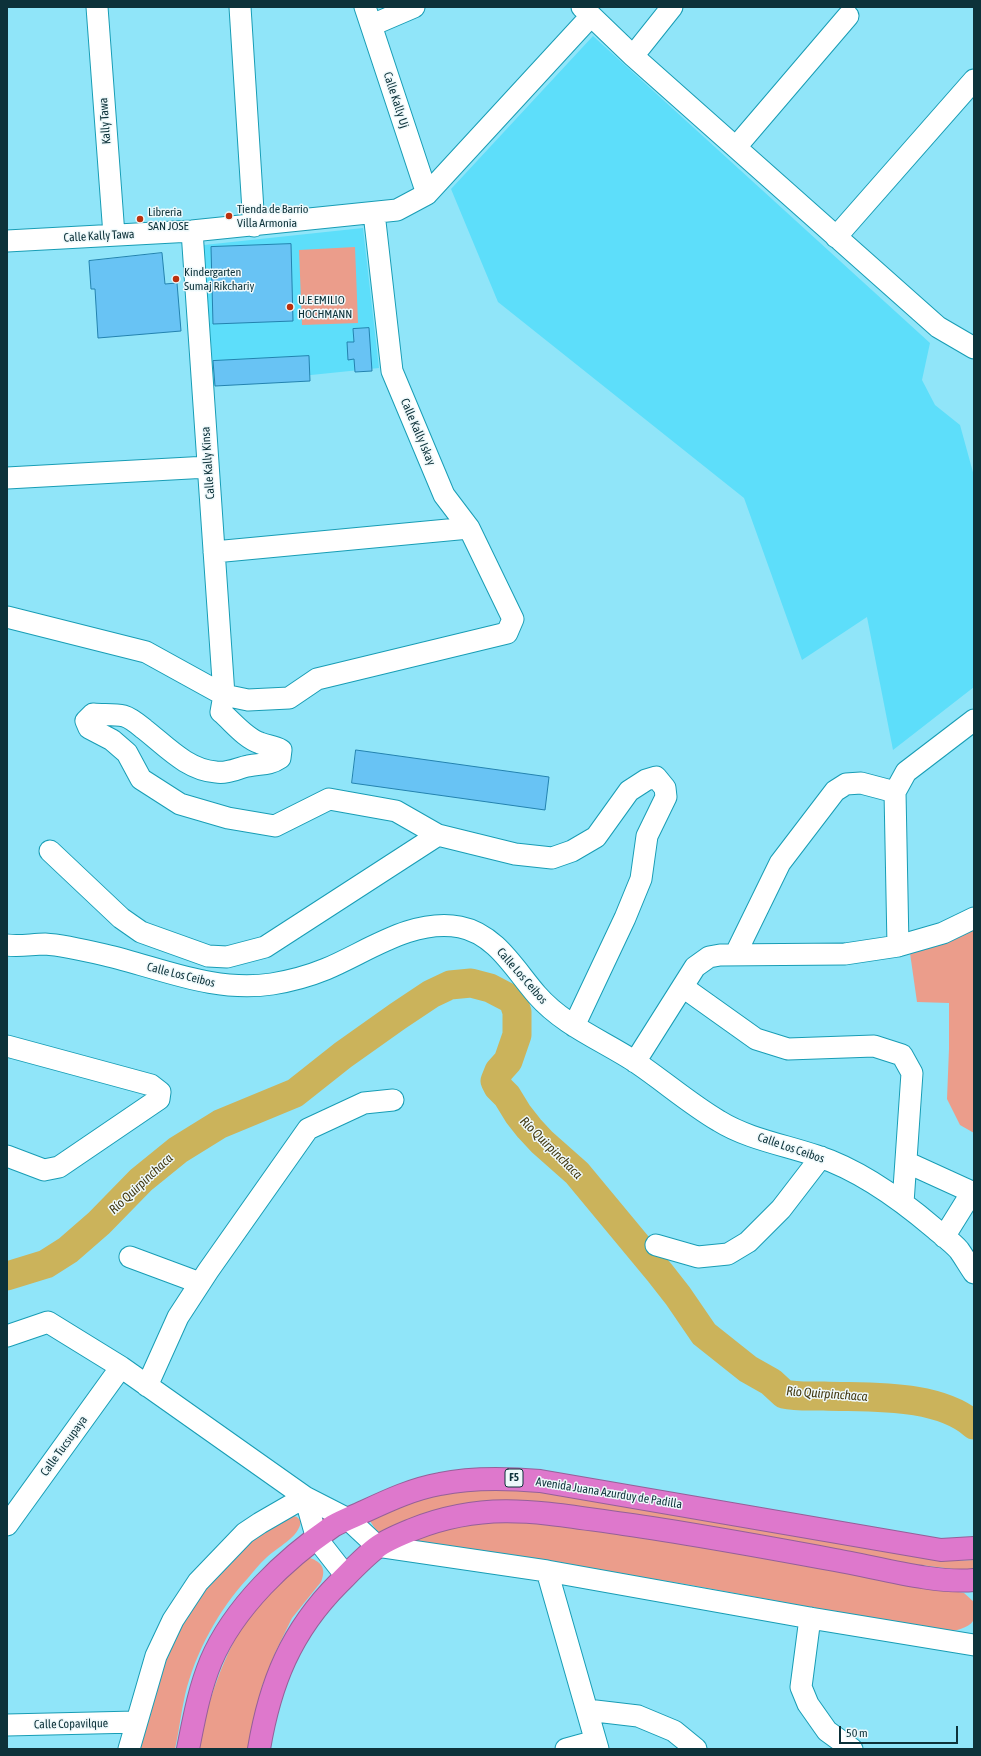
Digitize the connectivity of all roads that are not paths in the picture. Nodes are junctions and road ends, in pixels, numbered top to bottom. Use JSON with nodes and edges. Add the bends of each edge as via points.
{"nodes":[{"id":1,"x":97,"y":7,"type":"edge"},
{"id":2,"x":240,"y":7,"type":"edge"},
{"id":3,"x":414,"y":7,"type":"edge"},
{"id":4,"x":672,"y":7,"type":"edge"},
{"id":5,"x":586,"y":11,"type":"edge"},
{"id":6,"x":368,"y":16,"type":"edge"},
{"id":7,"x":848,"y":16,"type":"dead end"},
{"id":8,"x":633,"y":56,"type":"junction"},
{"id":9,"x":974,"y":80,"type":"edge"},
{"id":10,"x":736,"y":147,"type":"junction"},
{"id":11,"x":427,"y":194,"type":"junction"},
{"id":12,"x":374,"y":213,"type":"junction"},
{"id":13,"x":254,"y":226,"type":"junction"},
{"id":14,"x":192,"y":231,"type":"junction"},
{"id":15,"x":114,"y":235,"type":"junction"},
{"id":16,"x":836,"y":237,"type":"junction"},
{"id":17,"x":7,"y":241,"type":"edge"},
{"id":18,"x":974,"y":348,"type":"edge"},
{"id":19,"x":208,"y":467,"type":"junction"},
{"id":20,"x":7,"y":478,"type":"edge"},
{"id":21,"x":469,"y":528,"type":"junction"},
{"id":22,"x":214,"y":552,"type":"junction"},
{"id":23,"x":7,"y":617,"type":"edge"},
{"id":24,"x":224,"y":694,"type":"junction"},
{"id":25,"x":974,"y":720,"type":"edge"},
{"id":26,"x":895,"y":792,"type":"junction"},
{"id":27,"x":438,"y":835,"type":"junction"},
{"id":28,"x":50,"y":851,"type":"dead end"},
{"id":29,"x":974,"y":918,"type":"edge"},
{"id":30,"x":7,"y":944,"type":"edge"},
{"id":31,"x":898,"y":946,"type":"junction"},
{"id":32,"x":735,"y":954,"type":"junction"},
{"id":33,"x":683,"y":987,"type":"junction"},
{"id":34,"x":574,"y":1026,"type":"junction"},
{"id":35,"x":7,"y":1046,"type":"edge"},
{"id":36,"x":635,"y":1062,"type":"junction"},
{"id":37,"x":393,"y":1100,"type":"dead end"},
{"id":38,"x":7,"y":1156,"type":"edge"},
{"id":39,"x":821,"y":1157,"type":"junction"},
{"id":40,"x":906,"y":1162,"type":"junction"},
{"id":41,"x":973,"y":1193,"type":"edge"},
{"id":42,"x":903,"y":1203,"type":"junction"},
{"id":43,"x":944,"y":1237,"type":"junction"},
{"id":44,"x":656,"y":1245,"type":"dead end"},
{"id":45,"x":130,"y":1257,"type":"dead end"},
{"id":46,"x":974,"y":1273,"type":"edge"},
{"id":47,"x":200,"y":1283,"type":"junction"},
{"id":48,"x":7,"y":1336,"type":"edge"},
{"id":49,"x":121,"y":1367,"type":"junction"},
{"id":50,"x":147,"y":1386,"type":"junction"},
{"id":51,"x":305,"y":1497,"type":"junction"},
{"id":52,"x":348,"y":1519,"type":"junction"},
{"id":53,"x":7,"y":1525,"type":"edge"},
{"id":54,"x":317,"y":1539,"type":"junction"},
{"id":55,"x":377,"y":1546,"type":"junction"},
{"id":56,"x":974,"y":1548,"type":"edge"},
{"id":57,"x":547,"y":1571,"type":"junction"},
{"id":58,"x":346,"y":1576,"type":"junction"},
{"id":59,"x":971,"y":1584,"type":"edge"},
{"id":60,"x":810,"y":1618,"type":"junction"},
{"id":61,"x":974,"y":1645,"type":"edge"},
{"id":62,"x":587,"y":1710,"type":"junction"},
{"id":63,"x":136,"y":1722,"type":"junction"},
{"id":64,"x":7,"y":1725,"type":"edge"},
{"id":65,"x":597,"y":1745,"type":"edge"},
{"id":66,"x":129,"y":1749,"type":"edge"},
{"id":67,"x":188,"y":1749,"type":"edge"},
{"id":68,"x":259,"y":1749,"type":"edge"},
{"id":69,"x":566,"y":1749,"type":"edge"},
{"id":70,"x":696,"y":1749,"type":"edge"},
{"id":71,"x":852,"y":1749,"type":"edge"}],
"edges":[{"from":1,"to":15,"type":"street","name":"Kally Tawa"},
{"from":2,"to":13,"type":"street"},
{"from":3,"to":6,"type":"street"},
{"from":4,"to":8,"type":"street"},
{"from":5,"to":8,"type":"street"},
{"from":5,"to":11,"type":"street","name":"Calle Kally Tawa"},
{"from":6,"to":11,"type":"street","name":"Calle Kally Uj"},
{"from":7,"to":10,"type":"street"},
{"from":8,"to":10,"type":"street"},
{"from":9,"to":16,"type":"street"},
{"from":10,"to":16,"type":"street"},
{"from":11,"to":12,"type":"street","name":"Calle Kally Tawa","via":[[398,210]]},
{"from":12,"to":13,"type":"street","name":"Calle Kally Tawa"},
{"from":12,"to":21,"type":"street","name":"Calle Kally Iskay","via":[[392,371],[444,495]]},
{"from":13,"to":14,"type":"street","name":"Calle Kally Tawa"},
{"from":14,"to":15,"type":"street","name":"Calle Kally Tawa"},
{"from":14,"to":19,"type":"street","name":"Calle Kally Kinsa"},
{"from":15,"to":17,"type":"street","name":"Calle Kally Tawa"},
{"from":16,"to":18,"type":"street","via":[[938,327]]},
{"from":19,"to":20,"type":"street"},
{"from":19,"to":22,"type":"street","name":"Calle Kally Kinsa"},
{"from":21,"to":22,"type":"street"},
{"from":21,"to":24,"type":"street","name":"Calle Kally Iskay","via":[[513,619],[507,633],[317,679],[289,698],[248,700]]},
{"from":22,"to":24,"type":"street","name":"Calle Kally Kinsa"},
{"from":23,"to":24,"type":"street","via":[[146,652]]},
{"from":24,"to":27,"type":"street","name":"Calle Kally Kinsa","via":[[221,712],[249,737],[281,750],[280,758],[272,763],[216,773],[183,761],[136,722],[124,716],[94,714],[86,721],[89,728],[112,740],[127,753],[141,779],[180,804],[228,818],[275,826],[329,799],[396,811]]},
{"from":25,"to":26,"type":"street","via":[[906,772]]},
{"from":26,"to":31,"type":"street"},
{"from":26,"to":32,"type":"street","via":[[861,783],[846,784],[835,791],[780,863]]},
{"from":27,"to":28,"type":"street","via":[[264,947],[227,957],[208,956],[141,932],[121,918]]},
{"from":27,"to":34,"type":"street","via":[[515,854],[552,858],[572,851],[596,837],[629,791],[646,780],[656,777],[664,788],[666,798],[648,836],[641,879]]},
{"from":29,"to":31,"type":"street","via":[[943,933]]},
{"from":30,"to":34,"type":"street","name":"Calle Los Ceibos","via":[[47,944],[99,954],[195,981],[232,986],[271,984],[306,977],[404,933],[433,927],[455,927],[480,934],[494,944],[539,997]]},
{"from":31,"to":32,"type":"street","via":[[845,954]]},
{"from":32,"to":33,"type":"street","via":[[709,957],[695,967]]},
{"from":33,"to":36,"type":"street"},
{"from":33,"to":40,"type":"street","via":[[756,1039],[788,1049],[874,1046],[902,1055],[912,1073]]},
{"from":34,"to":36,"type":"street","name":"Calle Los Ceibos"},
{"from":35,"to":38,"type":"street","via":[[151,1085],[160,1092],[159,1099],[59,1167],[44,1170]]},
{"from":36,"to":39,"type":"street","name":"Calle Los Ceibos","via":[[720,1121],[743,1132]]},
{"from":37,"to":47,"type":"street","via":[[364,1103],[308,1129]]},
{"from":39,"to":42,"type":"street","name":"Calle Los Ceibos","via":[[866,1179]]},
{"from":39,"to":44,"type":"street","via":[[781,1209],[748,1242],[728,1254],[698,1258]]},
{"from":40,"to":41,"type":"street"},
{"from":40,"to":42,"type":"street"},
{"from":41,"to":43,"type":"street"},
{"from":42,"to":43,"type":"street","name":"Calle Los Ceibos"},
{"from":43,"to":46,"type":"street","name":"Calle Los Ceibos","via":[[958,1248]]},
{"from":45,"to":47,"type":"street"},
{"from":47,"to":50,"type":"street","via":[[178,1317]]},
{"from":48,"to":49,"type":"street","via":[[48,1322]]},
{"from":49,"to":50,"type":"street"},
{"from":49,"to":53,"type":"street","name":"Calle Tucsupaya"},
{"from":50,"to":51,"type":"street"},
{"from":51,"to":52,"type":"street"},
{"from":51,"to":54,"type":"street"},
{"from":51,"to":63,"type":"street","via":[[245,1533],[198,1582],[173,1620],[156,1656]]},
{"from":52,"to":54,"type":"highway","name":"Avenida Juana Azurduy de Padilla","number":"F5","via":[[334,1525]]},
{"from":52,"to":55,"type":"street"},
{"from":52,"to":56,"type":"highway","name":"Avenida Juana Azurduy de Padilla","number":"F5","via":[[405,1493],[440,1484],[474,1479],[509,1478],[548,1482],[941,1550]]},
{"from":54,"to":58,"type":"street"},
{"from":54,"to":67,"type":"highway","name":"Avenida Juana Azurduy de Padilla","number":"F5","via":[[289,1560],[251,1597],[229,1630],[212,1660],[198,1696]]},
{"from":55,"to":57,"type":"street"},
{"from":55,"to":58,"type":"highway"},
{"from":55,"to":59,"type":"highway","via":[[433,1522],[460,1515],[522,1510],[694,1534]]},
{"from":57,"to":60,"type":"street"},
{"from":57,"to":62,"type":"street"},
{"from":58,"to":68,"type":"highway","via":[[321,1602],[296,1638],[276,1677]]},
{"from":60,"to":61,"type":"street"},
{"from":60,"to":71,"type":"street","via":[[801,1687],[808,1704],[827,1731]]},
{"from":62,"to":65,"type":"street"},
{"from":62,"to":70,"type":"street","via":[[638,1716],[674,1731]]},
{"from":63,"to":64,"type":"street","name":"Calle Copavilque"},
{"from":63,"to":66,"type":"street"},
{"from":65,"to":69,"type":"street"}]}
